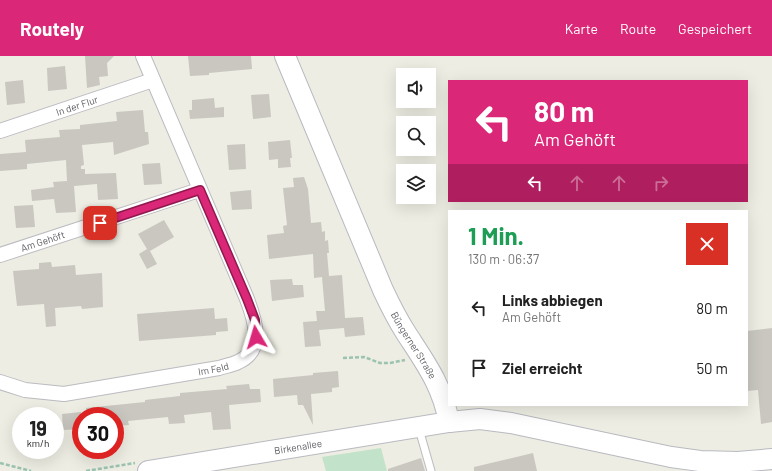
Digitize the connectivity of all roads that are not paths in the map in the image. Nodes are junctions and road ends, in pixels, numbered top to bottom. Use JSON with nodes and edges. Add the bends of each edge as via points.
{"nodes":[{"id":1,"x":143,"y":56,"type":"edge"},
{"id":2,"x":285,"y":56,"type":"edge"},
{"id":3,"x":153,"y":80,"type":"junction"},
{"id":4,"x":0,"y":131,"type":"edge"},
{"id":5,"x":200,"y":190,"type":"junction"},
{"id":6,"x":0,"y":255,"type":"edge"},
{"id":7,"x":0,"y":382,"type":"edge"},
{"id":8,"x":449,"y":422,"type":"junction"},
{"id":9,"x":418,"y":426,"type":"junction"},
{"id":10,"x":772,"y":460,"type":"edge"},
{"id":11,"x":742,"y":466,"type":"edge"},
{"id":12,"x":148,"y":471,"type":"edge"},
{"id":13,"x":431,"y":471,"type":"edge"}],
"edges":[{"from":1,"to":3,"type":"street","name":"Im Feld"},
{"from":2,"to":8,"type":"street","name":"Büngerner Straße","via":[[383,290],[445,400]]},
{"from":3,"to":4,"type":"street","name":"In der Flur"},
{"from":3,"to":5,"type":"street","name":"Im Feld"},
{"from":5,"to":6,"type":"street","name":"Am Gehöft"},
{"from":5,"to":7,"type":"street","name":"Im Feld","via":[[255,320],[256,337],[251,352],[239,362],[220,368],[64,394],[25,390]]},
{"from":8,"to":9,"type":"street","name":"Birkenallee"},
{"from":8,"to":11,"type":"street","via":[[480,419],[511,423],[671,457]]},
{"from":9,"to":12,"type":"street","name":"Birkenallee"},
{"from":9,"to":13,"type":"lane"},
{"from":10,"to":11,"type":"street"}]}
